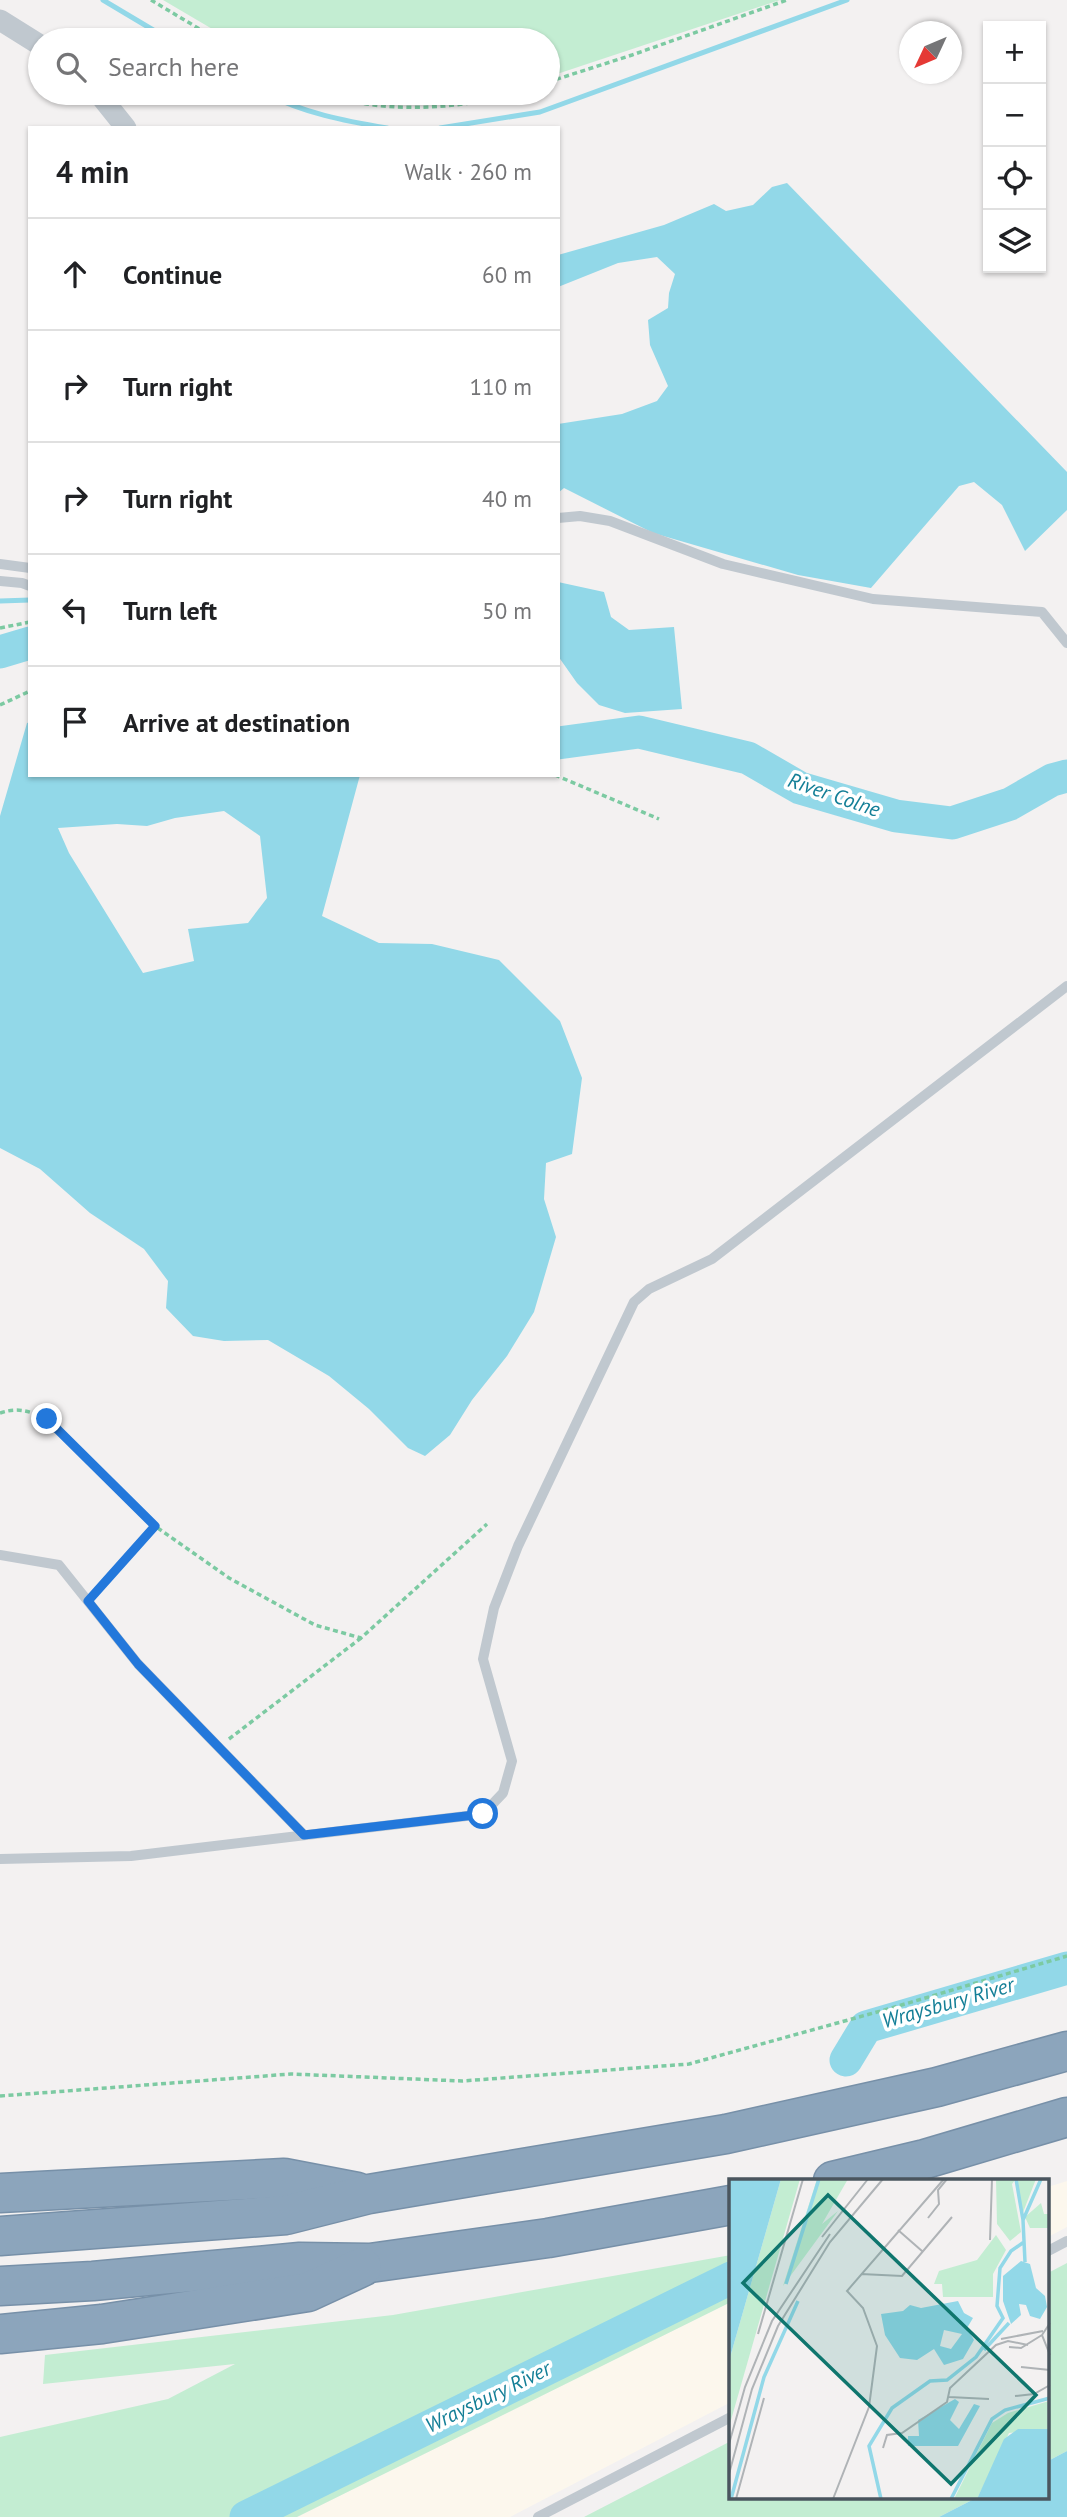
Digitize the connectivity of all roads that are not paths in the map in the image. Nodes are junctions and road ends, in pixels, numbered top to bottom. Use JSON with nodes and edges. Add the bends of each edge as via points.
{"nodes":[{"id":1,"x":0,"y":20,"type":"edge"},
{"id":2,"x":28,"y":38,"type":"edge"},
{"id":3,"x":108,"y":105,"type":"edge"},
{"id":4,"x":124,"y":126,"type":"edge"},
{"id":5,"x":560,"y":518,"type":"edge"},
{"id":6,"x":0,"y":564,"type":"edge"},
{"id":7,"x":28,"y":566,"type":"edge"},
{"id":8,"x":0,"y":582,"type":"edge"},
{"id":9,"x":28,"y":585,"type":"edge"},
{"id":10,"x":1067,"y":643,"type":"edge"},
{"id":11,"x":1067,"y":986,"type":"edge"},
{"id":12,"x":0,"y":1555,"type":"edge"},
{"id":13,"x":304,"y":1835,"type":"junction"},
{"id":14,"x":0,"y":1859,"type":"edge"},
{"id":15,"x":1067,"y":2051,"type":"edge"},
{"id":16,"x":1067,"y":2117,"type":"edge"},
{"id":17,"x":841,"y":2179,"type":"edge"},
{"id":18,"x":0,"y":2193,"type":"edge"},
{"id":19,"x":369,"y":2194,"type":"junction"},
{"id":20,"x":729,"y":2205,"type":"edge"},
{"id":21,"x":0,"y":2236,"type":"edge"},
{"id":22,"x":1067,"y":2241,"type":"edge"},
{"id":23,"x":1050,"y":2250,"type":"edge"},
{"id":24,"x":370,"y":2263,"type":"junction"},
{"id":25,"x":0,"y":2286,"type":"edge"},
{"id":26,"x":0,"y":2334,"type":"edge"},
{"id":27,"x":729,"y":2418,"type":"edge"},
{"id":28,"x":538,"y":2517,"type":"edge"}],
"edges":[{"from":1,"to":2,"type":"street"},
{"from":3,"to":4,"type":"street"},
{"from":5,"to":10,"type":"lane","via":[[610,521],[723,564],[873,599],[1042,612]]},
{"from":6,"to":7,"type":"lane"},
{"from":8,"to":9,"type":"lane"},
{"from":11,"to":13,"type":"lane","via":[[712,1259],[649,1289],[634,1302],[523,1536],[495,1608],[483,1659],[512,1761],[503,1793],[483,1814]]},
{"from":12,"to":13,"type":"lane","via":[[59,1564],[138,1664]]},
{"from":13,"to":14,"type":"lane","via":[[131,1856]]},
{"from":15,"to":19,"type":"highway","via":[[937,2087],[726,2134]]},
{"from":16,"to":17,"type":"highway"},
{"from":18,"to":19,"type":"highway","via":[[284,2178]]},
{"from":19,"to":21,"type":"highway","via":[[286,2215]]},
{"from":20,"to":24,"type":"highway","via":[[548,2238]]},
{"from":22,"to":23,"type":"lane"},
{"from":24,"to":25,"type":"highway","via":[[300,2262]]},
{"from":24,"to":26,"type":"highway","via":[[309,2292],[102,2324]]},
{"from":27,"to":28,"type":"lane"}]}
